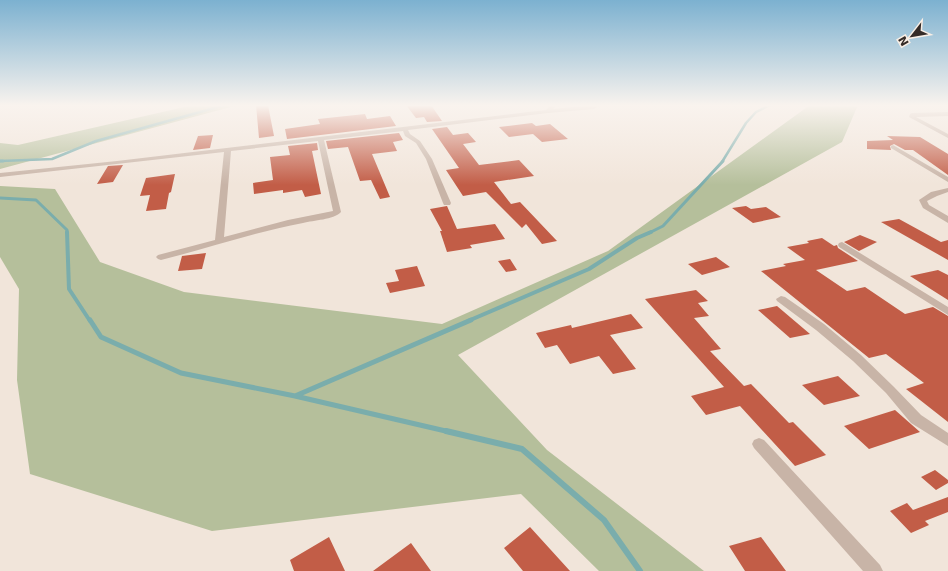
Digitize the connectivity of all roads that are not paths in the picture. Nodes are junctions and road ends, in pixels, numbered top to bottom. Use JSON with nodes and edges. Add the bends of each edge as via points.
{"nodes":[{"id":1,"x":383,"y":132,"type":"edge"},
{"id":2,"x":406,"y":132,"type":"edge"},
{"id":3,"x":321,"y":139,"type":"junction"},
{"id":4,"x":893,"y":147,"type":"dead end"},
{"id":5,"x":228,"y":150,"type":"junction"},
{"id":6,"x":0,"y":174,"type":"edge"},
{"id":7,"x":948,"y":180,"type":"edge"},
{"id":8,"x":948,"y":190,"type":"edge"},
{"id":9,"x":447,"y":203,"type":"dead end"},
{"id":10,"x":948,"y":220,"type":"edge"},
{"id":11,"x":220,"y":242,"type":"junction"},
{"id":12,"x":842,"y":245,"type":"dead end"},
{"id":13,"x":161,"y":257,"type":"dead end"},
{"id":14,"x":781,"y":299,"type":"dead end"},
{"id":15,"x":948,"y":312,"type":"edge"},
{"id":16,"x":948,"y":440,"type":"edge"},
{"id":17,"x":759,"y":444,"type":"dead end"},
{"id":18,"x":874,"y":571,"type":"edge"}],
"edges":[{"from":1,"to":3,"type":"street"},
{"from":2,"to":9,"type":"street","via":[[418,142],[429,159]]},
{"from":3,"to":5,"type":"street"},
{"from":3,"to":11,"type":"street","via":[[337,212]]},
{"from":4,"to":7,"type":"street"},
{"from":5,"to":6,"type":"street"},
{"from":5,"to":11,"type":"street"},
{"from":8,"to":10,"type":"street","via":[[923,200],[926,206]]},
{"from":11,"to":13,"type":"street"},
{"from":12,"to":15,"type":"street"},
{"from":14,"to":16,"type":"street","via":[[858,358],[916,419]]},
{"from":17,"to":18,"type":"street"}]}
